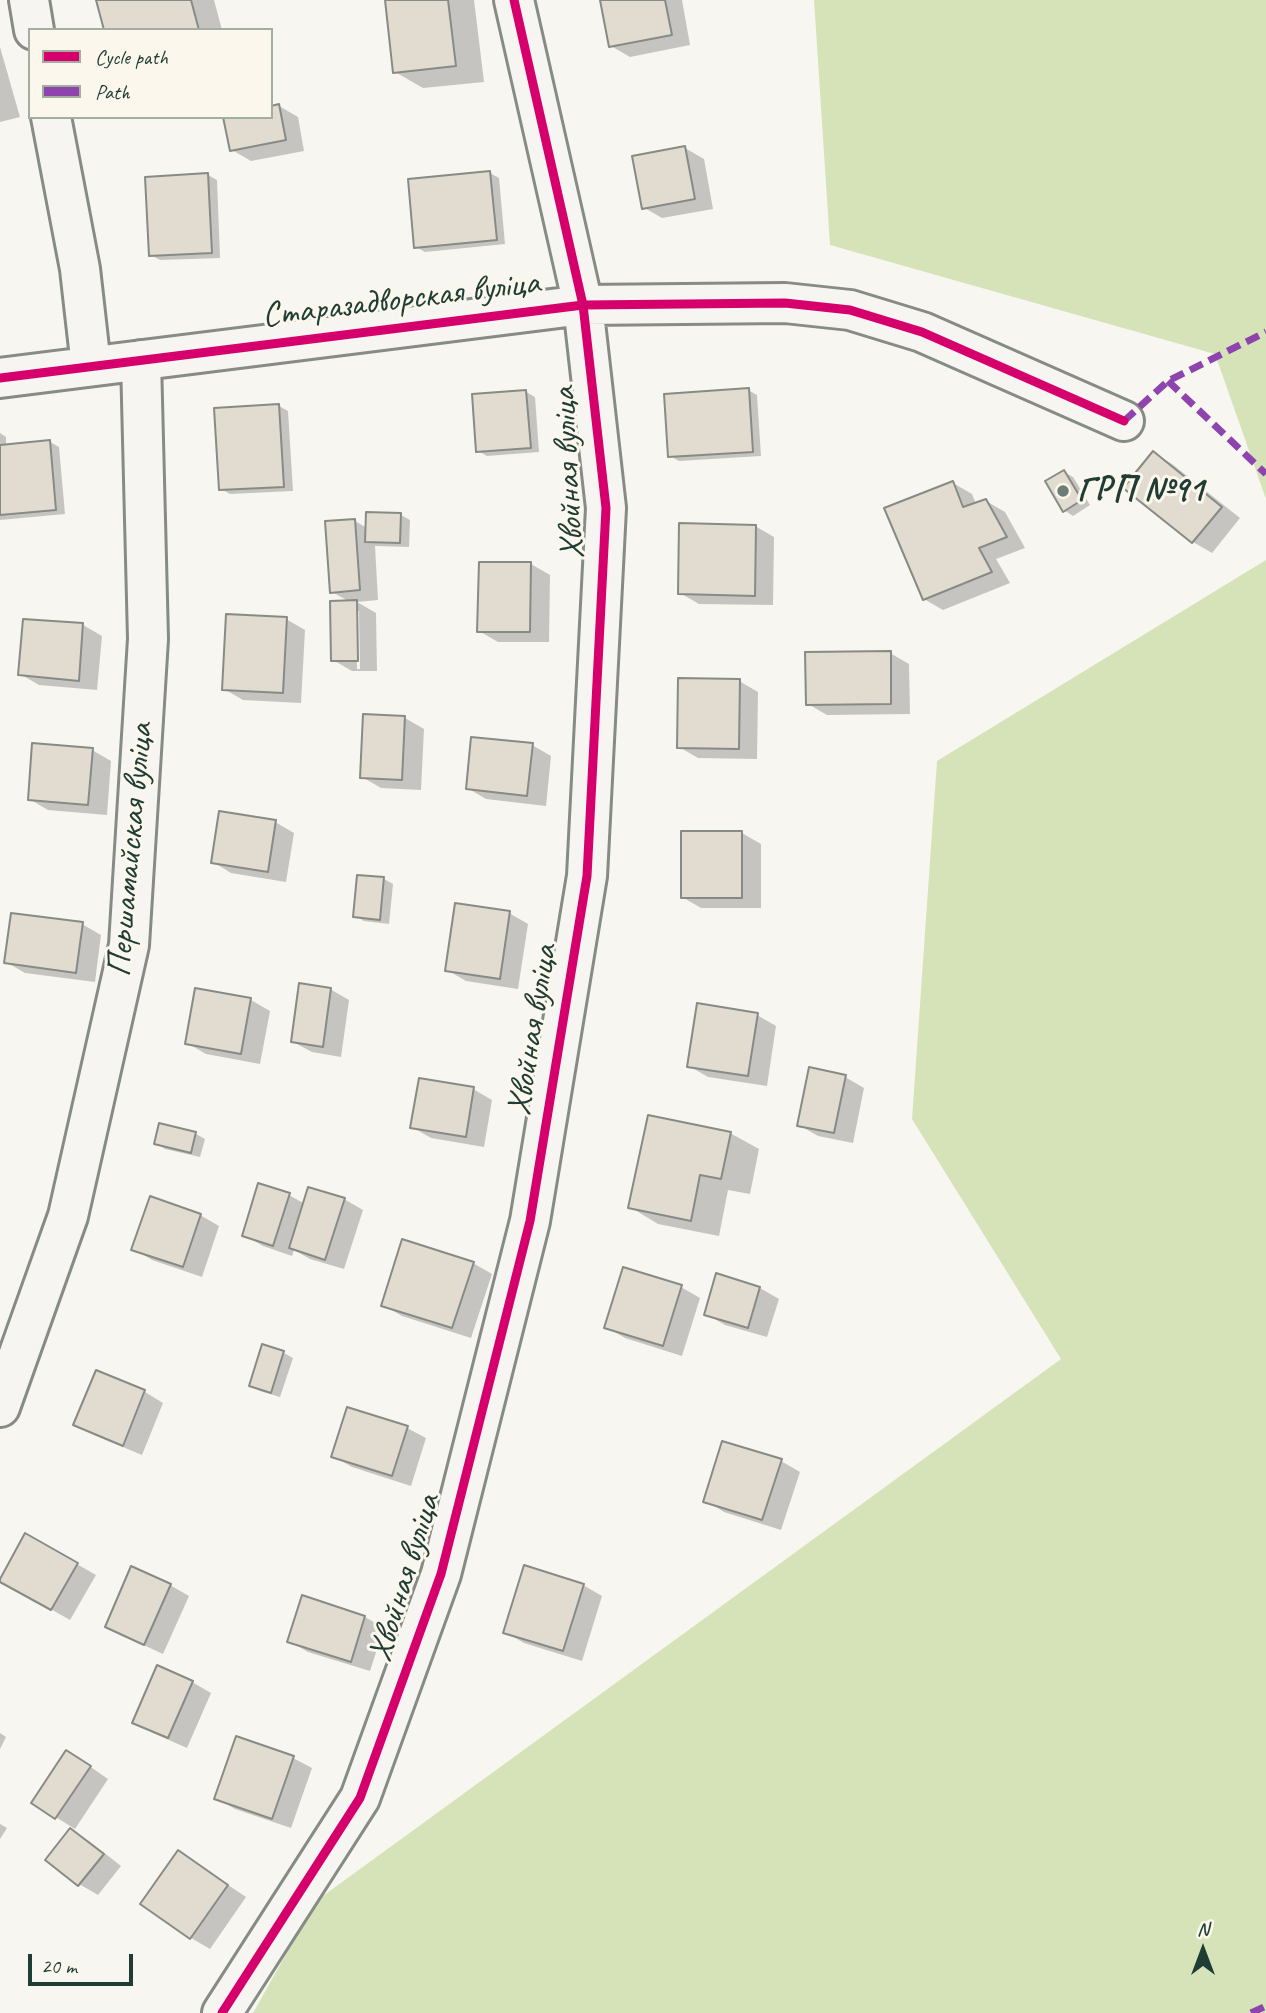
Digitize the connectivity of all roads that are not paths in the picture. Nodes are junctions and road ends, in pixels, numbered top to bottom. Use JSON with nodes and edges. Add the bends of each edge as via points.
{"nodes":[{"id":1,"x":29,"y":0,"type":"edge"},
{"id":2,"x":514,"y":0,"type":"edge"},
{"id":3,"x":34,"y":28,"type":"edge"},
{"id":4,"x":51,"y":119,"type":"edge"},
{"id":5,"x":583,"y":305,"type":"junction"},
{"id":6,"x":142,"y":360,"type":"junction"},
{"id":7,"x":91,"y":366,"type":"junction"},
{"id":8,"x":0,"y":377,"type":"edge"},
{"id":9,"x":1124,"y":421,"type":"dead end"},
{"id":10,"x":0,"y":1407,"type":"edge"},
{"id":11,"x":222,"y":2013,"type":"edge"}],
"edges":[{"from":1,"to":3,"type":"street"},
{"from":2,"to":5,"type":"street","name":"Хвойная вуліца"},
{"from":4,"to":7,"type":"street","via":[[80,269]]},
{"from":5,"to":6,"type":"street","name":"Старазадворская вуліца"},
{"from":5,"to":9,"type":"street","name":"Старазадворская вуліца","via":[[785,303],[850,310],[922,332]]},
{"from":5,"to":11,"type":"street","name":"Хвойная вуліца","via":[[606,508],[587,876],[530,1221],[441,1574],[360,1798]]},
{"from":6,"to":7,"type":"street","name":"Старазадворская вуліца"},
{"from":6,"to":10,"type":"street","name":"Першамайская вуліца","via":[[148,639],[129,945],[68,1216]]},
{"from":7,"to":8,"type":"street","name":"Старазадворская вуліца"}]}
